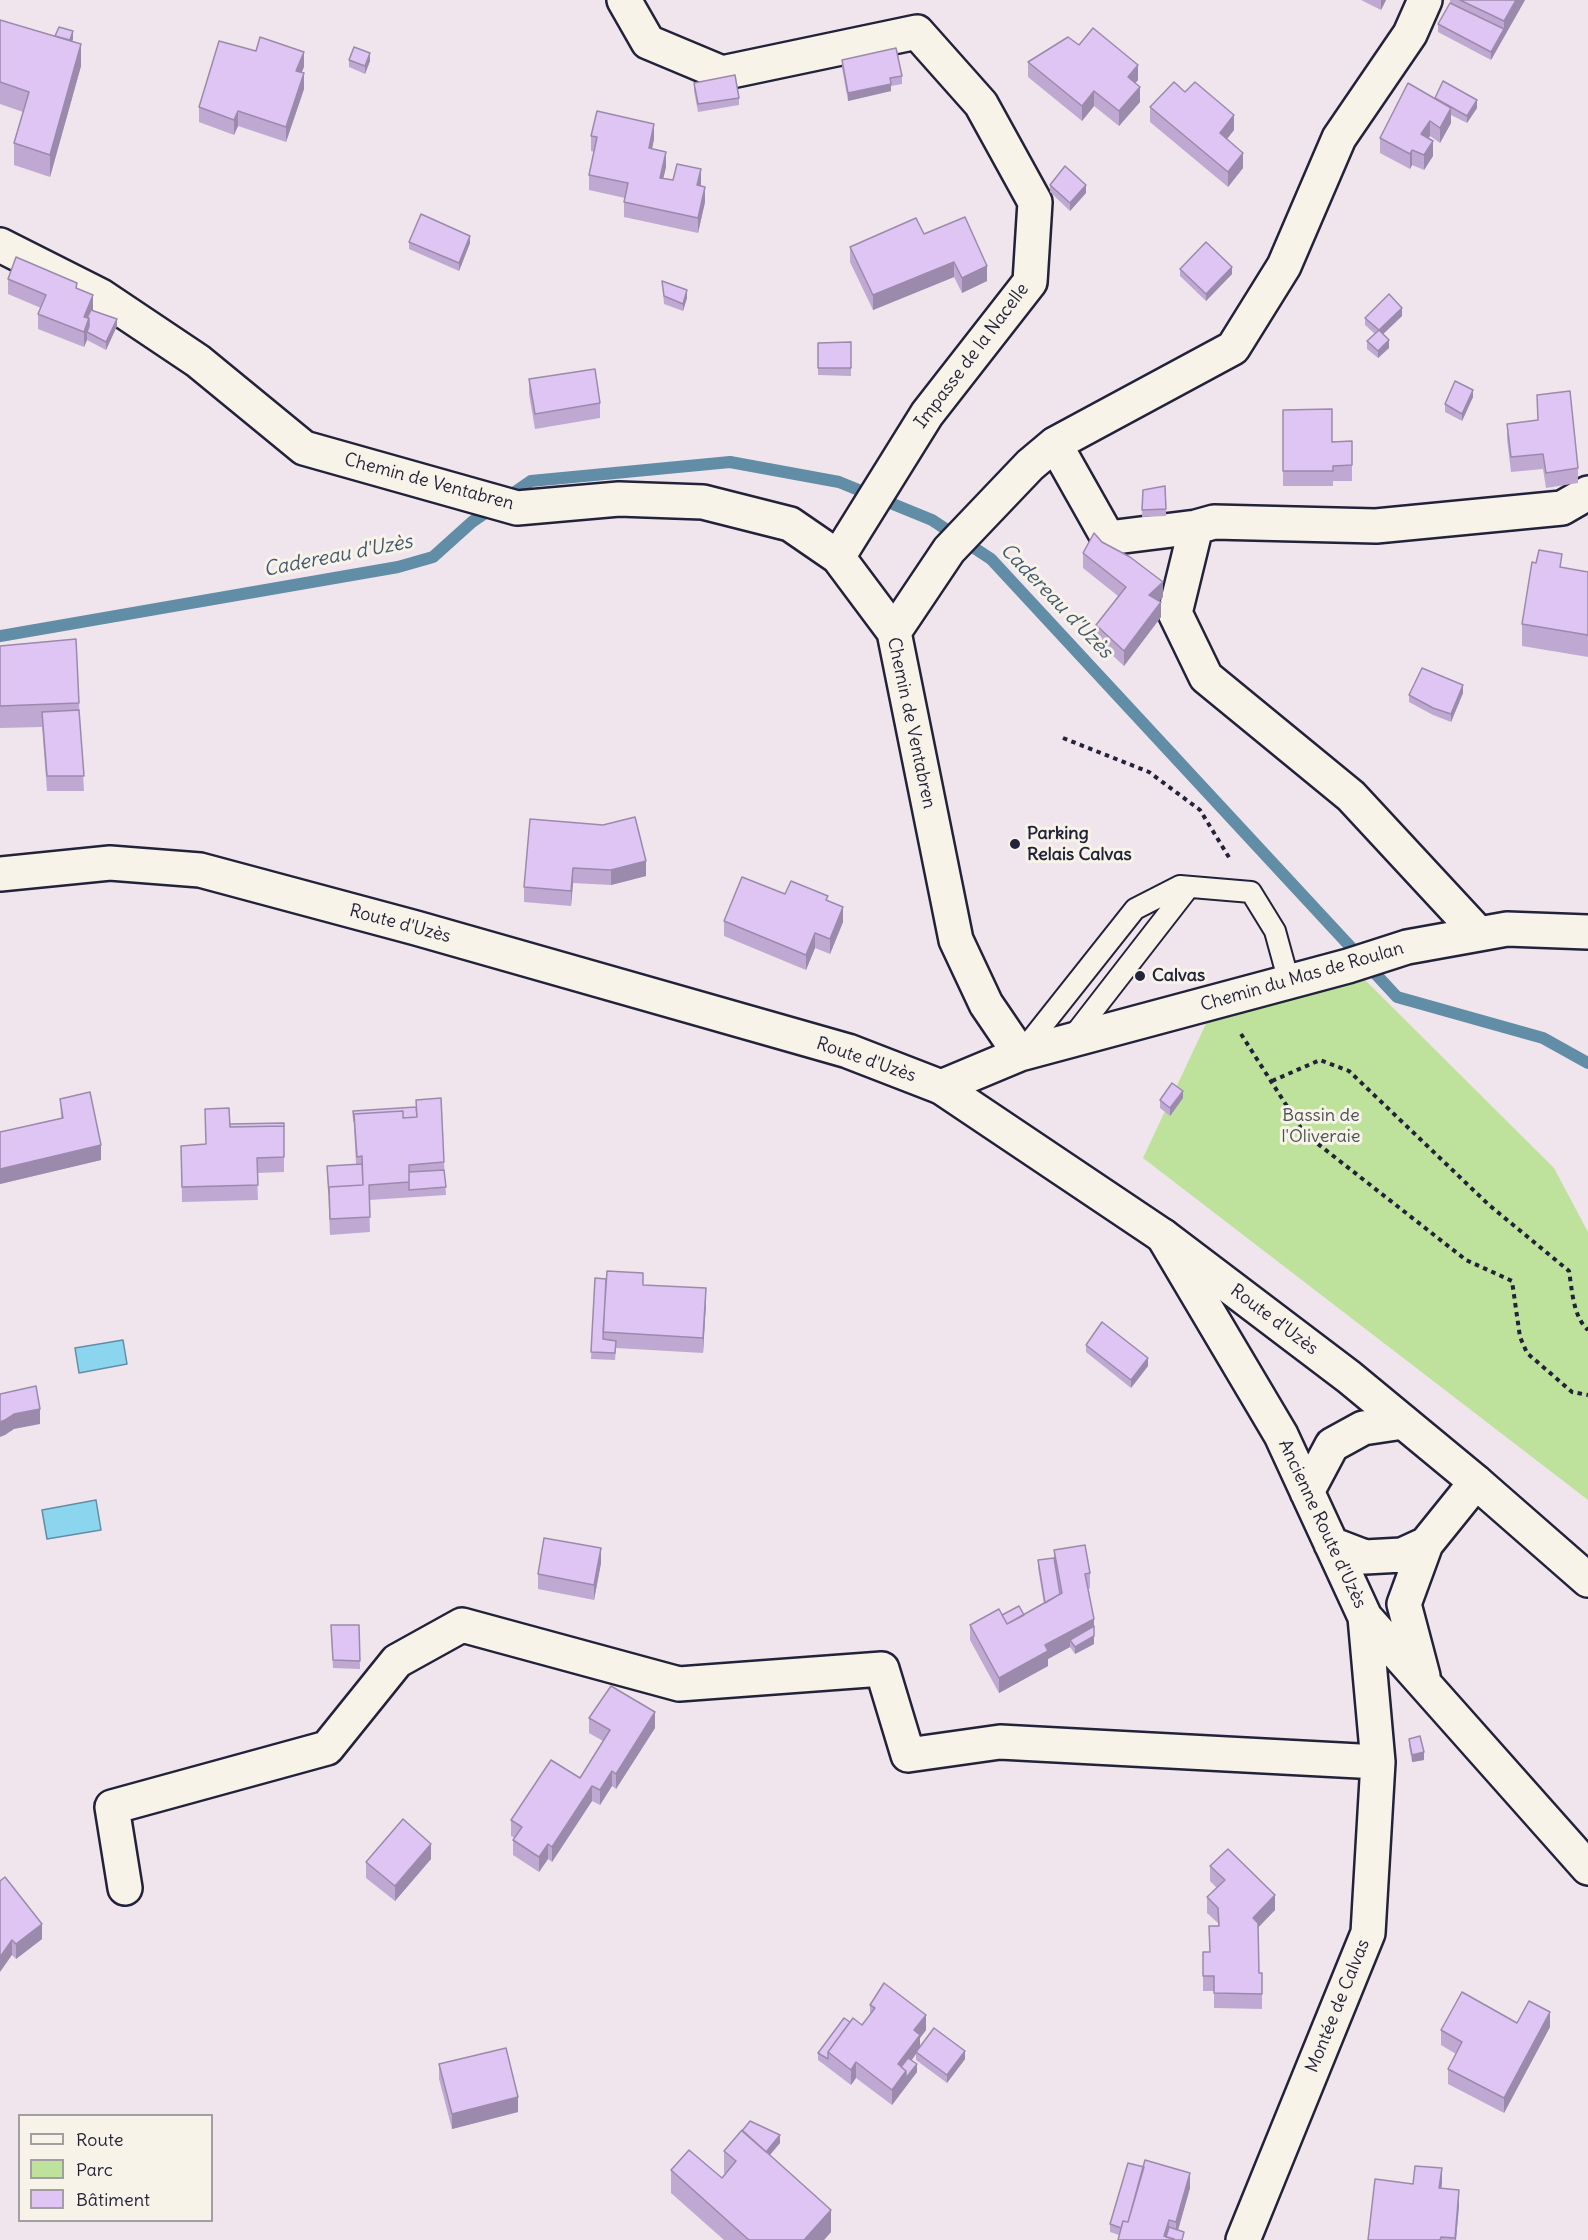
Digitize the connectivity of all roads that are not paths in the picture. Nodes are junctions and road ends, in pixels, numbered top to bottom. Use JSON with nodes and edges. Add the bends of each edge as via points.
{"nodes":[{"id":1,"x":624,"y":0,"type":"edge"},
{"id":2,"x":1425,"y":0,"type":"edge"},
{"id":3,"x":0,"y":245,"type":"edge"},
{"id":4,"x":1055,"y":444,"type":"junction"},
{"id":5,"x":1588,"y":493,"type":"edge"},
{"id":6,"x":1197,"y":527,"type":"junction"},
{"id":7,"x":838,"y":557,"type":"junction"},
{"id":8,"x":894,"y":632,"type":"junction"},
{"id":9,"x":0,"y":874,"type":"edge"},
{"id":10,"x":1189,"y":887,"type":"junction"},
{"id":11,"x":1588,"y":932,"type":"edge"},
{"id":12,"x":1479,"y":934,"type":"junction"},
{"id":13,"x":1289,"y":982,"type":"junction"},
{"id":14,"x":1070,"y":1040,"type":"junction"},
{"id":15,"x":1020,"y":1054,"type":"junction"},
{"id":16,"x":941,"y":1087,"type":"junction"},
{"id":17,"x":1162,"y":1236,"type":"junction"},
{"id":18,"x":1403,"y":1422,"type":"junction"},
{"id":19,"x":1476,"y":1482,"type":"junction"},
{"id":20,"x":1307,"y":1492,"type":"junction"},
{"id":21,"x":1331,"y":1544,"type":"junction"},
{"id":22,"x":1426,"y":1544,"type":"junction"},
{"id":23,"x":1588,"y":1580,"type":"edge"},
{"id":24,"x":1365,"y":1617,"type":"junction"},
{"id":25,"x":1425,"y":1684,"type":"junction"},
{"id":26,"x":1378,"y":1762,"type":"junction"},
{"id":27,"x":1588,"y":1868,"type":"edge"},
{"id":28,"x":125,"y":1888,"type":"dead end"},
{"id":29,"x":1244,"y":2240,"type":"edge"}],
"edges":[{"from":1,"to":7,"type":"street","name":"Impasse de la Nacelle","via":[[648,42],[722,73],[917,32],[981,104],[1035,202],[1030,282],[927,414]]},
{"from":2,"to":4,"type":"street","via":[[1410,34],[1339,138],[1284,266],[1233,348]]},
{"from":3,"to":7,"type":"street","name":"Chemin de Ventabren","via":[[101,296],[198,361],[304,448],[517,508],[619,499],[704,502],[790,524]]},
{"from":4,"to":6,"type":"street","via":[[1108,538]]},
{"from":4,"to":8,"type":"street","via":[[960,539]]},
{"from":5,"to":6,"type":"street","via":[[1562,508],[1376,526],[1214,522]]},
{"from":6,"to":12,"type":"street","via":[[1174,613],[1206,677],[1351,796]]},
{"from":7,"to":8,"type":"street","name":"Chemin de Ventabren"},
{"from":8,"to":15,"type":"street","name":"Chemin de Ventabren","via":[[956,940],[986,1004]]},
{"from":9,"to":16,"type":"street","name":"Route d'Uzès","via":[[110,863],[200,870],[848,1051]]},
{"from":10,"to":13,"type":"lane","via":[[1251,892],[1275,931]]},
{"from":10,"to":14,"type":"lane"},
{"from":10,"to":15,"type":"lane","via":[[1180,886],[1136,909]]},
{"from":11,"to":12,"type":"street","name":"Chemin du Mas de Roulan","via":[[1506,929]]},
{"from":12,"to":13,"type":"street","name":"Chemin du Mas de Roulan","via":[[1387,952]]},
{"from":13,"to":14,"type":"street","name":"Chemin du Mas de Roulan"},
{"from":14,"to":15,"type":"street","name":"Chemin du Mas de Roulan"},
{"from":15,"to":16,"type":"street","name":"Chemin du Mas de Roulan"},
{"from":16,"to":17,"type":"street","name":"Route d'Uzès"},
{"from":17,"to":18,"type":"street","name":"Route d'Uzès"},
{"from":17,"to":20,"type":"street","name":"Ancienne Route d'Uzès","via":[[1281,1435]]},
{"from":18,"to":19,"type":"street","name":"Route d'Uzès"},
{"from":18,"to":20,"type":"street","via":[[1363,1428],[1332,1445]]},
{"from":19,"to":22,"type":"street"},
{"from":19,"to":23,"type":"street","name":"Route d'Uzès"},
{"from":20,"to":21,"type":"street","name":"Ancienne Route d'Uzès"},
{"from":21,"to":22,"type":"street","via":[[1365,1557],[1402,1555]]},
{"from":21,"to":24,"type":"street","name":"Ancienne Route d'Uzès"},
{"from":22,"to":25,"type":"street","via":[[1404,1604]]},
{"from":24,"to":25,"type":"street","name":"Ancienne Route d'Uzès"},
{"from":24,"to":26,"type":"street","name":"Montée de Calvas"},
{"from":25,"to":27,"type":"street","name":"Ancienne Route d'Uzès"},
{"from":26,"to":28,"type":"street","via":[[1000,1742],[908,1755],[882,1669],[679,1684],[462,1625],[397,1661],[327,1748],[112,1807]]},
{"from":26,"to":29,"type":"street","name":"Montée de Calvas","via":[[1368,1933]]}]}
